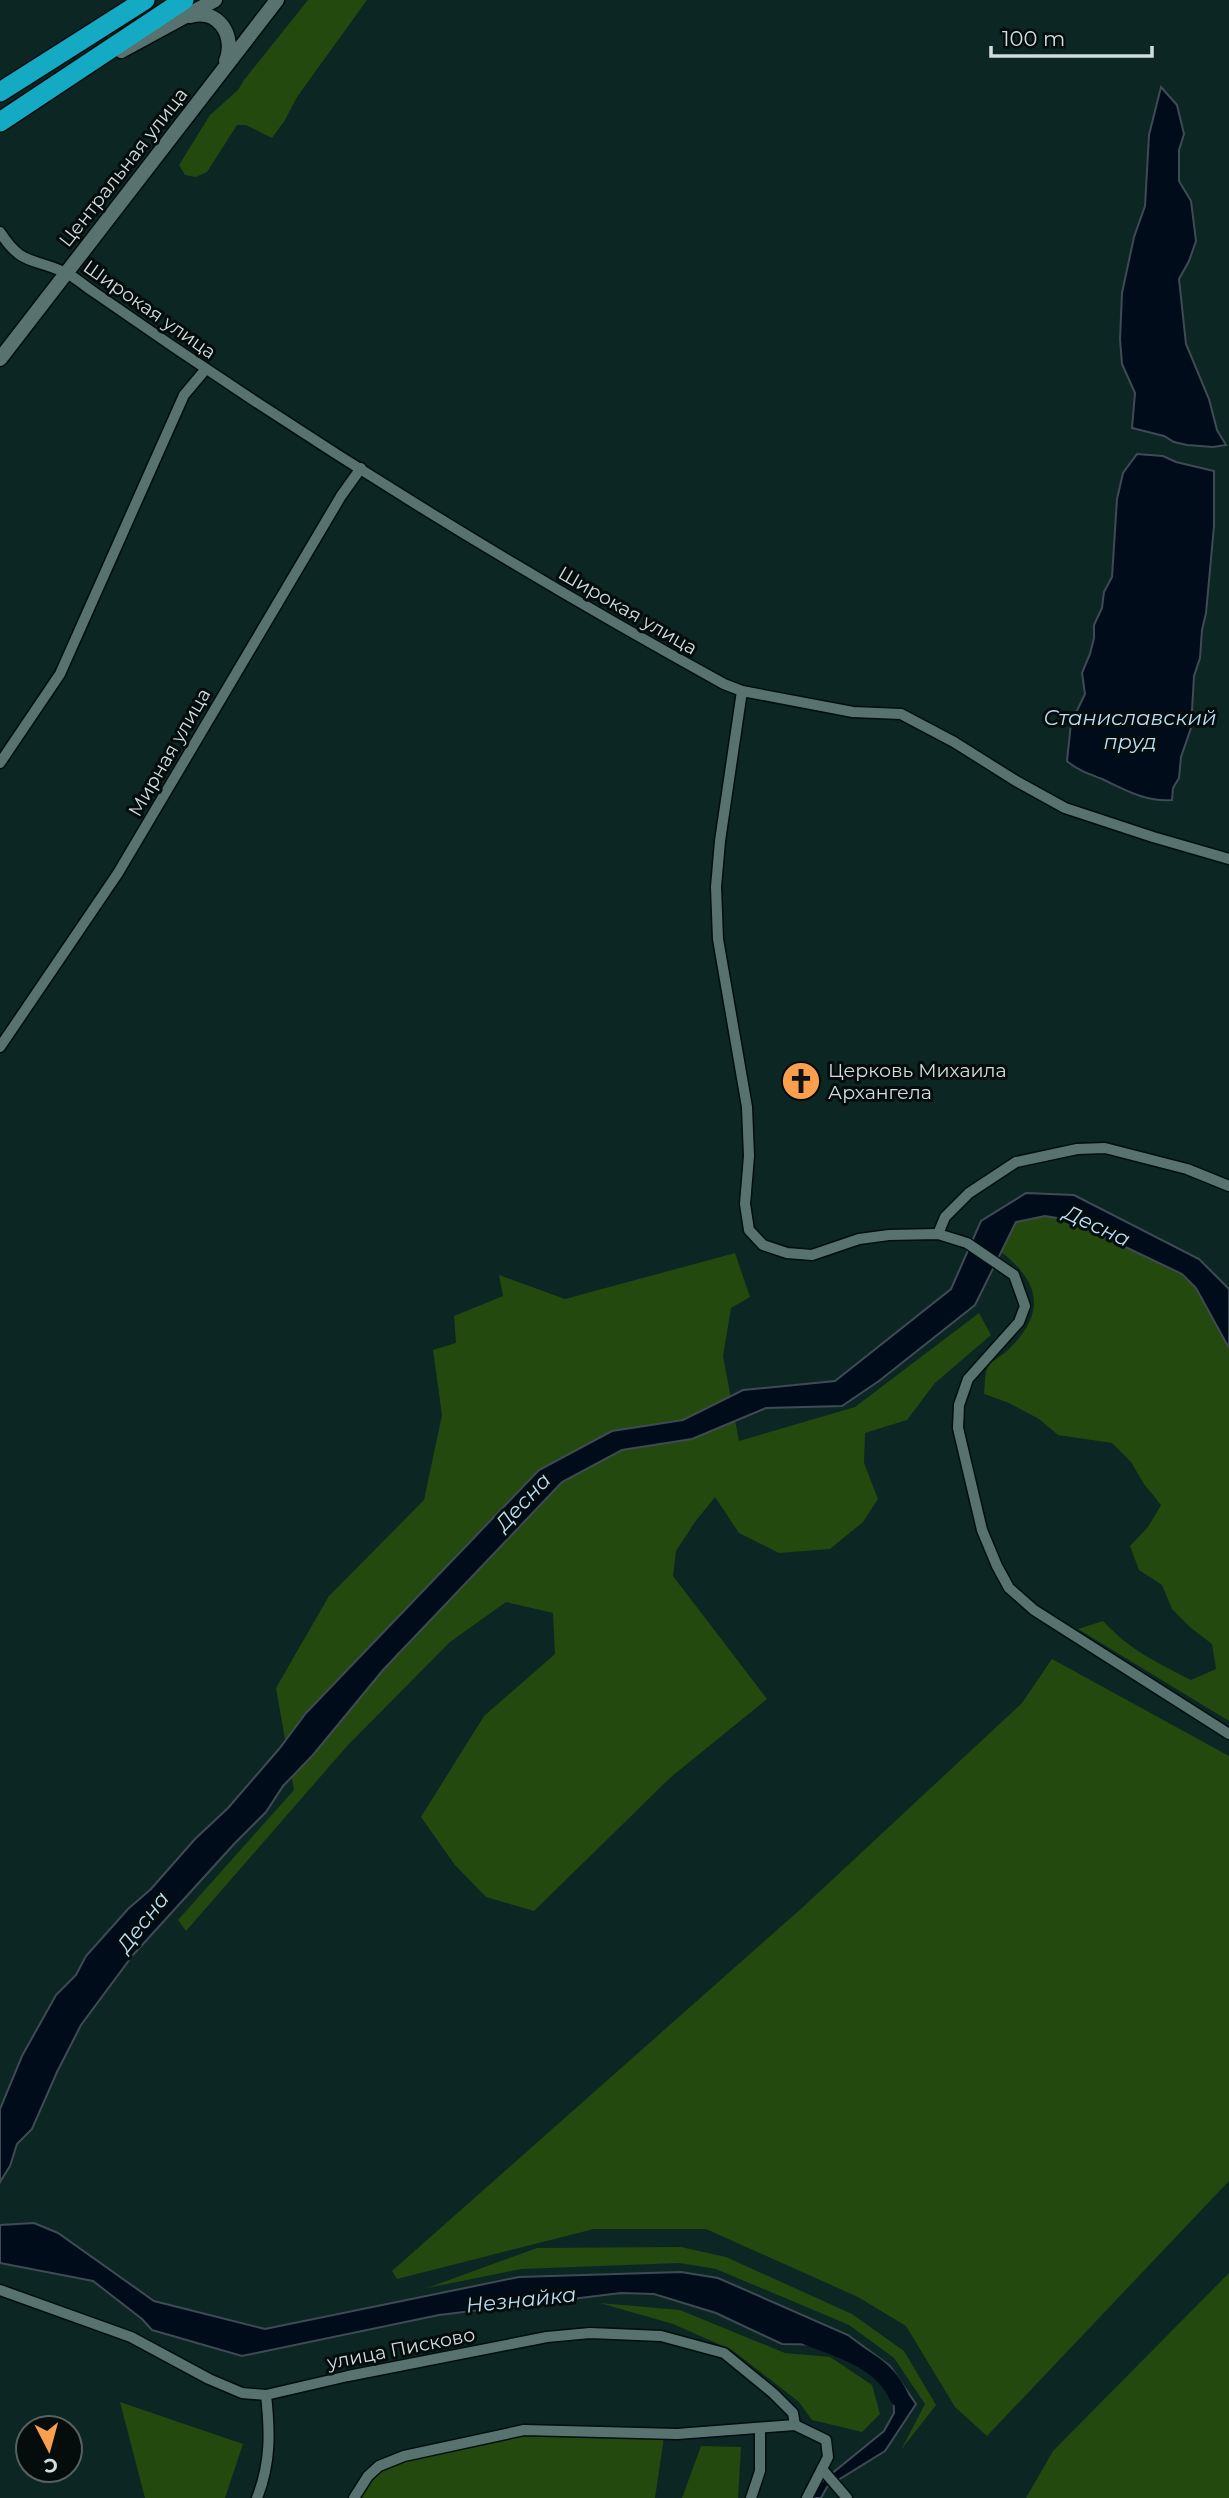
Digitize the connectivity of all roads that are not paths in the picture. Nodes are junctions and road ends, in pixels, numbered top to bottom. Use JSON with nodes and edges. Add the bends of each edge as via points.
{"nodes":[{"id":1,"x":215,"y":0,"type":"edge"},
{"id":2,"x":277,"y":0,"type":"edge"},
{"id":3,"x":137,"y":4,"type":"edge"},
{"id":4,"x":184,"y":9,"type":"edge"},
{"id":5,"x":223,"y":68,"type":"junction"},
{"id":6,"x":0,"y":92,"type":"edge"},
{"id":7,"x":0,"y":122,"type":"edge"},
{"id":8,"x":0,"y":232,"type":"edge"},
{"id":9,"x":66,"y":272,"type":"junction"},
{"id":10,"x":0,"y":359,"type":"edge"},
{"id":11,"x":205,"y":370,"type":"junction"},
{"id":12,"x":360,"y":468,"type":"junction"},
{"id":13,"x":742,"y":691,"type":"junction"},
{"id":14,"x":0,"y":764,"type":"edge"},
{"id":15,"x":1229,"y":859,"type":"edge"},
{"id":16,"x":0,"y":1047,"type":"edge"},
{"id":17,"x":1229,"y":1186,"type":"edge"},
{"id":18,"x":938,"y":1234,"type":"junction"},
{"id":19,"x":1229,"y":1734,"type":"edge"},
{"id":20,"x":0,"y":2290,"type":"edge"},
{"id":21,"x":266,"y":2395,"type":"junction"},
{"id":22,"x":795,"y":2425,"type":"junction"},
{"id":23,"x":760,"y":2428,"type":"junction"},
{"id":24,"x":824,"y":2472,"type":"junction"},
{"id":25,"x":257,"y":2498,"type":"edge"},
{"id":26,"x":354,"y":2498,"type":"edge"},
{"id":27,"x":751,"y":2498,"type":"edge"},
{"id":28,"x":807,"y":2498,"type":"edge"},
{"id":29,"x":847,"y":2498,"type":"edge"}],
"edges":[{"from":1,"to":4,"type":"street"},
{"from":2,"to":5,"type":"street","name":"Центральная улица"},
{"from":3,"to":6,"type":"highway"},
{"from":4,"to":5,"type":"street","via":[[211,15],[221,23],[230,47]]},
{"from":4,"to":7,"type":"highway"},
{"from":5,"to":9,"type":"street","name":"Центральная улица"},
{"from":8,"to":9,"type":"street","name":"Широкая улица","via":[[23,258]]},
{"from":9,"to":10,"type":"street","name":"Центральная улица"},
{"from":9,"to":11,"type":"street","name":"Широкая улица"},
{"from":11,"to":12,"type":"street","name":"Широкая улица"},
{"from":11,"to":14,"type":"street","via":[[184,395],[60,674]]},
{"from":12,"to":13,"type":"street","name":"Широкая улица","via":[[589,609]]},
{"from":12,"to":16,"type":"street","name":"Мирная улица","via":[[118,873]]},
{"from":13,"to":15,"type":"street","name":"Широкая улица","via":[[853,712],[901,714],[1065,808]]},
{"from":13,"to":18,"type":"street","via":[[716,887],[718,939],[747,1107],[750,1156],[745,1204],[749,1230],[763,1245],[812,1255],[859,1239]]},
{"from":17,"to":18,"type":"street","via":[[1186,1169],[1105,1148],[1077,1149],[1016,1162],[969,1193],[945,1217]]},
{"from":18,"to":19,"type":"street","via":[[967,1243],[1014,1275],[1025,1306],[1019,1322],[968,1379],[958,1405],[958,1429],[982,1530],[1009,1588],[1034,1610]]},
{"from":20,"to":21,"type":"street","name":"улица Писково","via":[[131,2337],[242,2393]]},
{"from":21,"to":22,"type":"street","name":"улица Писково","via":[[547,2337],[590,2333],[661,2336],[724,2353],[793,2413]]},
{"from":21,"to":25,"type":"street","via":[[270,2433],[264,2481]]},
{"from":22,"to":23,"type":"street"},
{"from":22,"to":24,"type":"street","via":[[826,2440]]},
{"from":23,"to":26,"type":"street","via":[[677,2434],[524,2430],[404,2456],[379,2466]]},
{"from":23,"to":27,"type":"street","via":[[760,2471]]},
{"from":24,"to":28,"type":"street"},
{"from":24,"to":29,"type":"street"}]}
